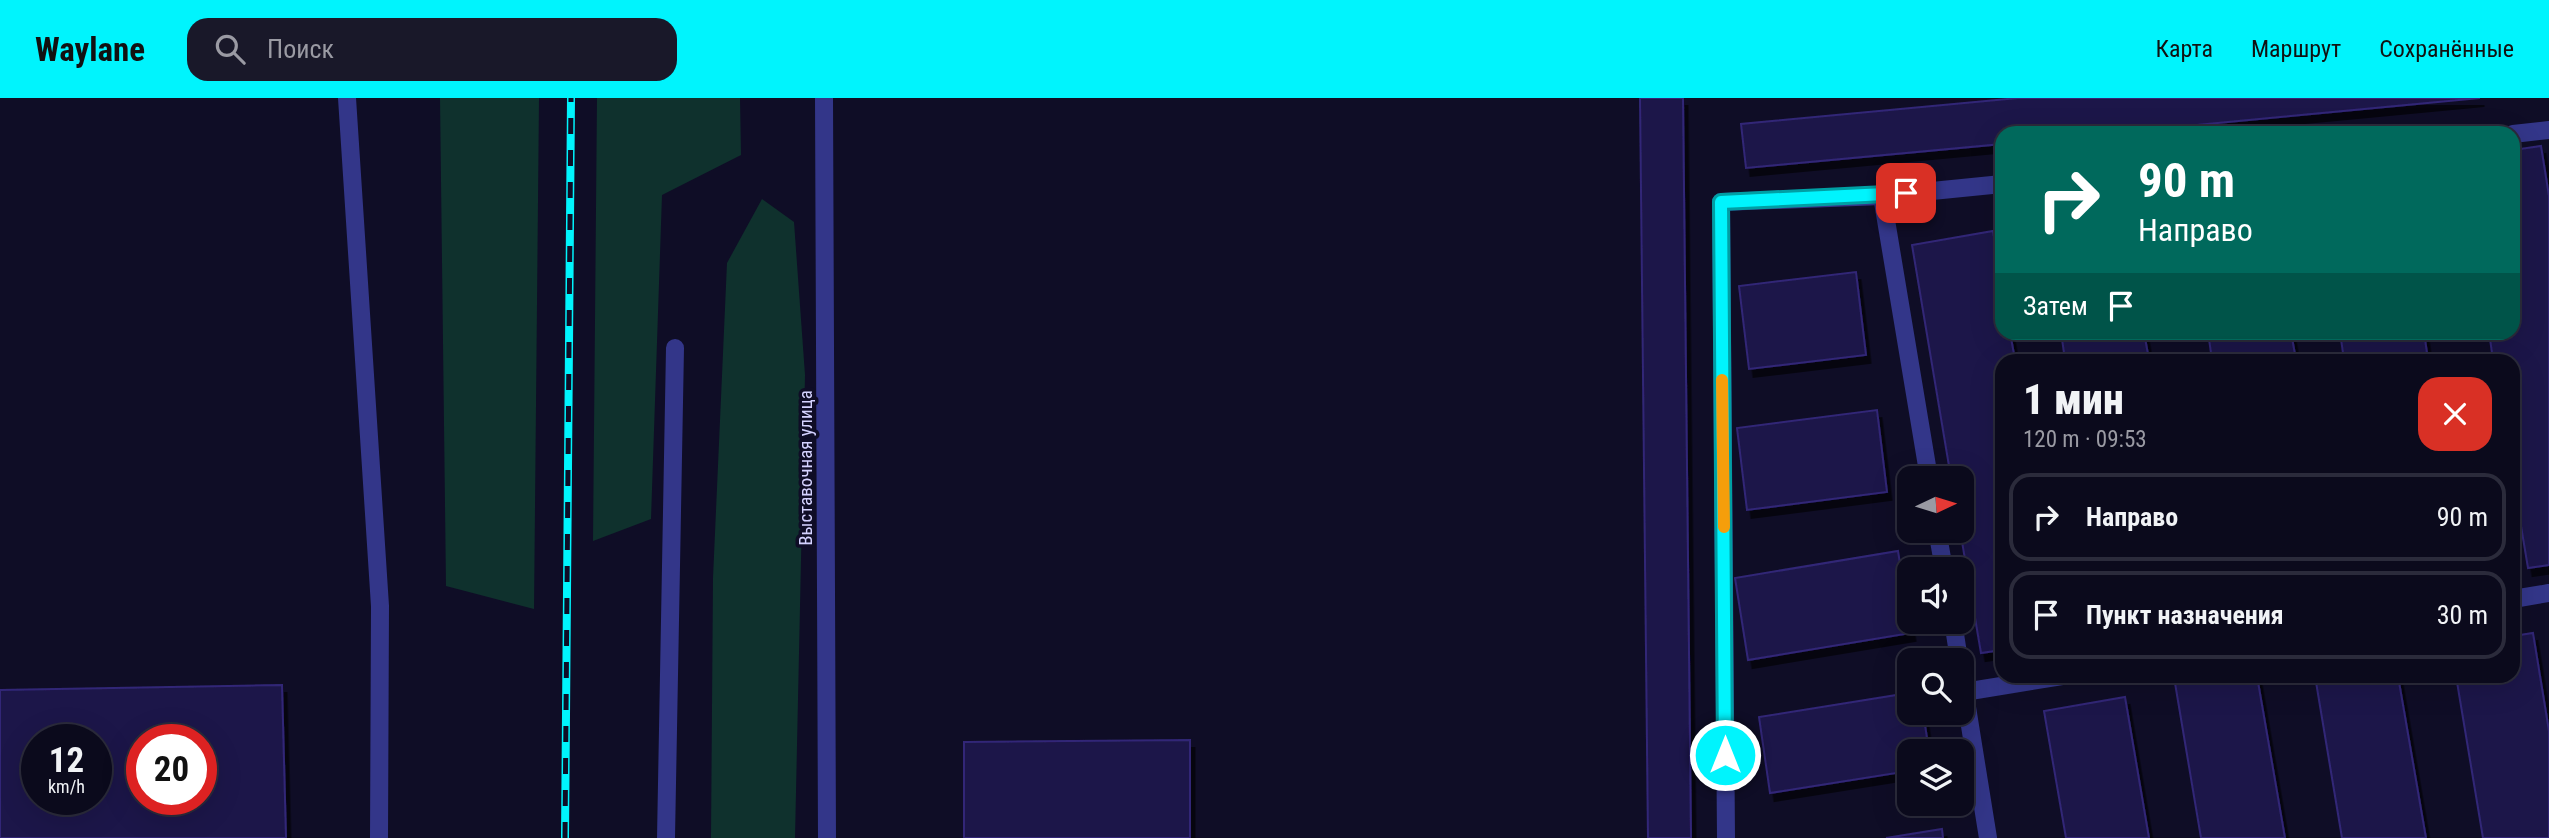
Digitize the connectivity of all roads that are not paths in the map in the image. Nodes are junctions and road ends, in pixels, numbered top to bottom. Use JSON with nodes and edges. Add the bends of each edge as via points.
{"nodes":[{"id":1,"x":346,"y":98,"type":"edge"},
{"id":2,"x":824,"y":98,"type":"edge"},
{"id":3,"x":2549,"y":130,"type":"edge"},
{"id":4,"x":2520,"y":133,"type":"edge"},
{"id":5,"x":1995,"y":185,"type":"edge"},
{"id":6,"x":1881,"y":196,"type":"junction"},
{"id":7,"x":675,"y":348,"type":"dead end"},
{"id":8,"x":1927,"y":466,"type":"edge"},
{"id":9,"x":2549,"y":593,"type":"edge"},
{"id":10,"x":2520,"y":598,"type":"edge"},
{"id":11,"x":1995,"y":681,"type":"edge"},
{"id":12,"x":1974,"y":683,"type":"edge"},
{"id":13,"x":1970,"y":725,"type":"edge"},
{"id":14,"x":379,"y":838,"type":"edge"},
{"id":15,"x":666,"y":838,"type":"edge"},
{"id":16,"x":827,"y":838,"type":"edge"},
{"id":17,"x":1726,"y":838,"type":"edge"},
{"id":18,"x":1988,"y":838,"type":"edge"}],
"edges":[{"from":1,"to":14,"type":"street","via":[[380,606]]},
{"from":2,"to":16,"type":"street","name":"Выставочная улица"},
{"from":3,"to":4,"type":"street"},
{"from":5,"to":6,"type":"street"},
{"from":6,"to":8,"type":"street"},
{"from":6,"to":17,"type":"street","via":[[1721,202]]},
{"from":7,"to":15,"type":"street"},
{"from":9,"to":10,"type":"street"},
{"from":11,"to":12,"type":"street"},
{"from":13,"to":18,"type":"street"}]}
